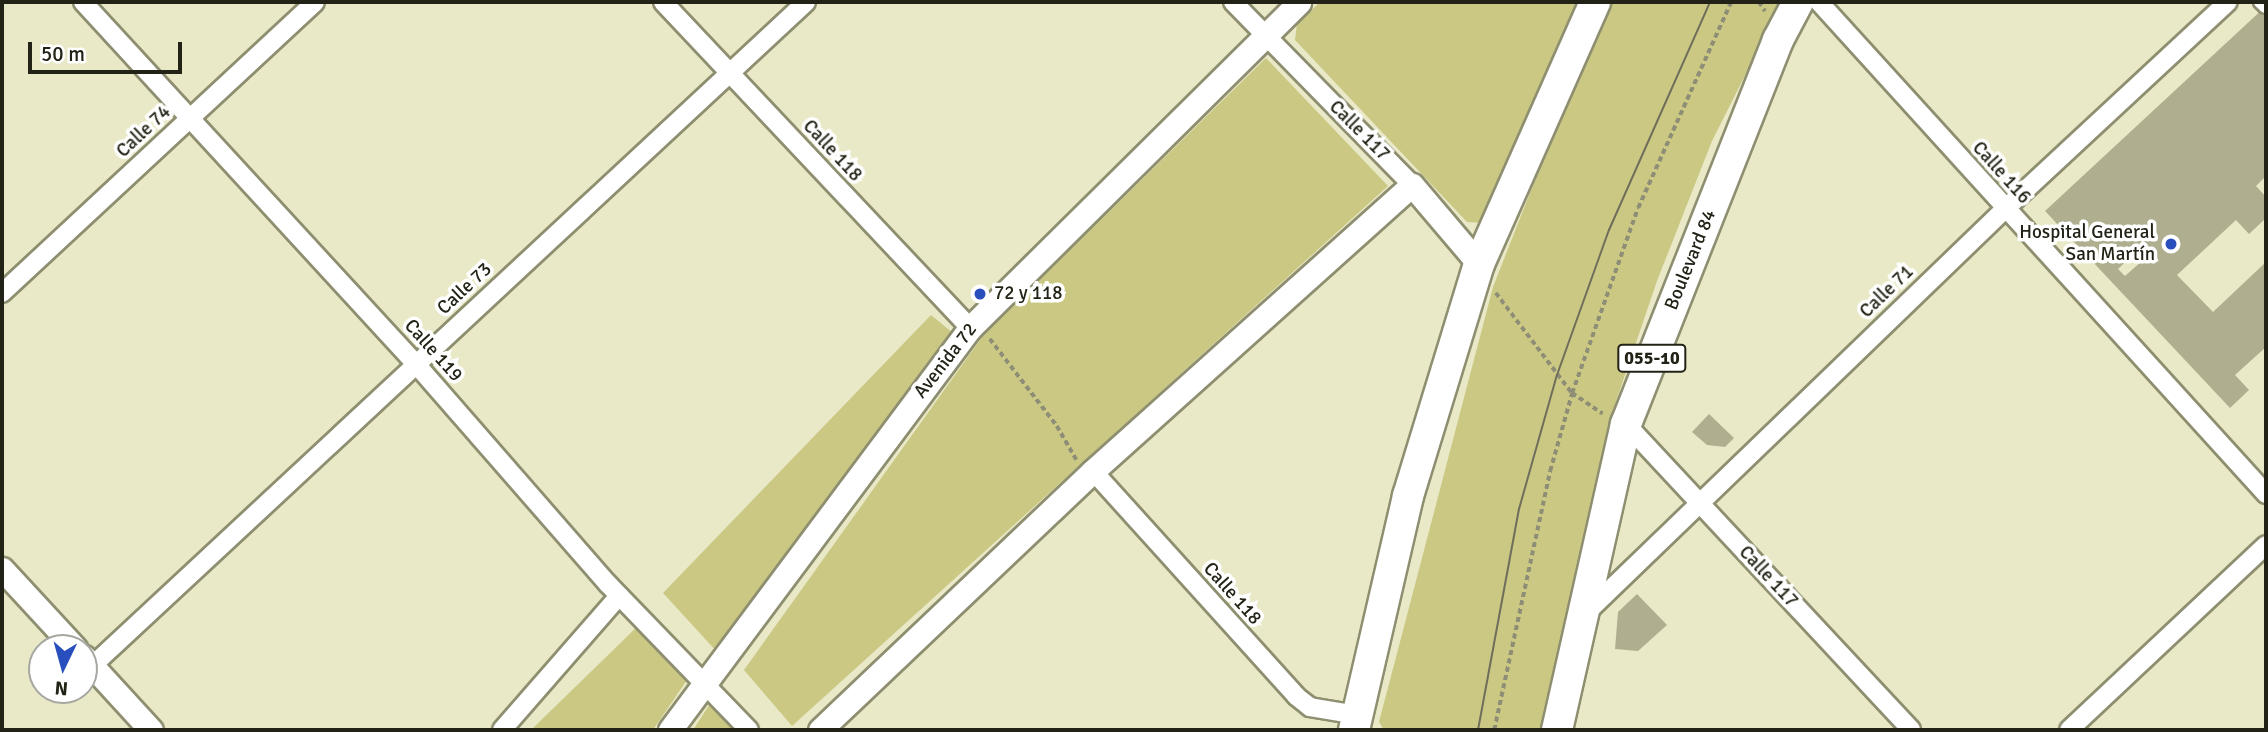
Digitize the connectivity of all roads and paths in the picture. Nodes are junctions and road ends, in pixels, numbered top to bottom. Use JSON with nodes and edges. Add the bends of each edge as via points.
{"nodes":[{"id":1,"x":83,"y":2,"type":"edge"},
{"id":2,"x":315,"y":2,"type":"edge"},
{"id":3,"x":663,"y":2,"type":"edge"},
{"id":4,"x":806,"y":2,"type":"edge"},
{"id":5,"x":1233,"y":2,"type":"edge"},
{"id":6,"x":1299,"y":2,"type":"edge"},
{"id":7,"x":1595,"y":2,"type":"edge"},
{"id":8,"x":1731,"y":2,"type":"edge"},
{"id":9,"x":1798,"y":2,"type":"edge"},
{"id":10,"x":1819,"y":2,"type":"edge"},
{"id":11,"x":2228,"y":2,"type":"edge"},
{"id":12,"x":1265,"y":35,"type":"junction"},
{"id":13,"x":729,"y":72,"type":"junction"},
{"id":14,"x":191,"y":117,"type":"junction"},
{"id":15,"x":1412,"y":186,"type":"junction"},
{"id":16,"x":2005,"y":209,"type":"junction"},
{"id":17,"x":1479,"y":264,"type":"junction"},
{"id":18,"x":2,"y":293,"type":"edge"},
{"id":19,"x":970,"y":328,"type":"junction"},
{"id":20,"x":416,"y":364,"type":"junction"},
{"id":21,"x":1572,"y":393,"type":"junction"},
{"id":22,"x":1626,"y":425,"type":"junction"},
{"id":23,"x":1093,"y":471,"type":"junction"},
{"id":24,"x":2266,"y":494,"type":"edge"},
{"id":25,"x":1699,"y":502,"type":"junction"},
{"id":26,"x":2266,"y":545,"type":"edge"},
{"id":27,"x":2,"y":569,"type":"edge"},
{"id":28,"x":620,"y":596,"type":"junction"},
{"id":29,"x":1581,"y":618,"type":"junction"},
{"id":30,"x":62,"y":634,"type":"edge"},
{"id":31,"x":98,"y":653,"type":"edge"},
{"id":32,"x":98,"y":673,"type":"edge"},
{"id":33,"x":704,"y":682,"type":"junction"},
{"id":34,"x":1355,"y":726,"type":"edge"},
{"id":35,"x":151,"y":730,"type":"edge"},
{"id":36,"x":502,"y":730,"type":"edge"},
{"id":37,"x":670,"y":730,"type":"edge"},
{"id":38,"x":749,"y":730,"type":"edge"},
{"id":39,"x":820,"y":730,"type":"edge"},
{"id":40,"x":1494,"y":730,"type":"edge"},
{"id":41,"x":1557,"y":730,"type":"edge"},
{"id":42,"x":1911,"y":730,"type":"edge"},
{"id":43,"x":2069,"y":730,"type":"edge"}],
"edges":[{"from":1,"to":14,"type":"street","name":"Calle 119"},
{"from":2,"to":14,"type":"street","name":"Calle 74"},
{"from":3,"to":13,"type":"street","name":"Calle 118"},
{"from":4,"to":13,"type":"street","name":"Calle 73"},
{"from":5,"to":12,"type":"street","name":"Calle 117"},
{"from":6,"to":12,"type":"street","name":"Avenida 72"},
{"from":7,"to":17,"type":"highway"},
{"from":8,"to":21,"type":"path","via":[[1637,208]]},
{"from":9,"to":22,"type":"highway","name":"Boulevard 84","number":"055-10","via":[[1778,40]]},
{"from":10,"to":16,"type":"street","name":"Calle 116"},
{"from":11,"to":16,"type":"street","name":"Calle 71"},
{"from":12,"to":15,"type":"street","name":"Calle 117"},
{"from":12,"to":19,"type":"street","name":"Avenida 72"},
{"from":13,"to":19,"type":"street","name":"Calle 118"},
{"from":13,"to":20,"type":"street","name":"Calle 73"},
{"from":14,"to":18,"type":"street","name":"Calle 74"},
{"from":14,"to":20,"type":"street","name":"Calle 119"},
{"from":15,"to":17,"type":"street","name":"Calle 117"},
{"from":15,"to":23,"type":"street"},
{"from":16,"to":24,"type":"street","name":"Calle 116"},
{"from":16,"to":25,"type":"street","name":"Calle 71"},
{"from":17,"to":21,"type":"path"},
{"from":17,"to":34,"type":"highway","via":[[1408,496]]},
{"from":19,"to":23,"type":"path","via":[[985,333],[1057,426],[1077,461]]},
{"from":19,"to":33,"type":"street","name":"Avenida 72"},
{"from":20,"to":28,"type":"street","name":"Calle 119"},
{"from":20,"to":31,"type":"street","name":"Calle 73"},
{"from":21,"to":22,"type":"path"},
{"from":21,"to":40,"type":"path","via":[[1550,471]]},
{"from":22,"to":25,"type":"street","name":"Calle 117"},
{"from":22,"to":29,"type":"highway","name":"Boulevard 84","number":"055-10"},
{"from":23,"to":34,"type":"street","name":"Calle 118","via":[[1296,696]]},
{"from":23,"to":39,"type":"street"},
{"from":25,"to":29,"type":"street","name":"Calle 71"},
{"from":25,"to":42,"type":"street","name":"Calle 117"},
{"from":26,"to":43,"type":"street"},
{"from":27,"to":30,"type":"street"},
{"from":28,"to":33,"type":"street","name":"Calle 119"},
{"from":28,"to":36,"type":"street"},
{"from":29,"to":41,"type":"highway","name":"Boulevard 84","number":"055-10"},
{"from":32,"to":35,"type":"street"},
{"from":33,"to":37,"type":"street","name":"Avenida 72"},
{"from":33,"to":38,"type":"street","name":"Calle 119"}]}
